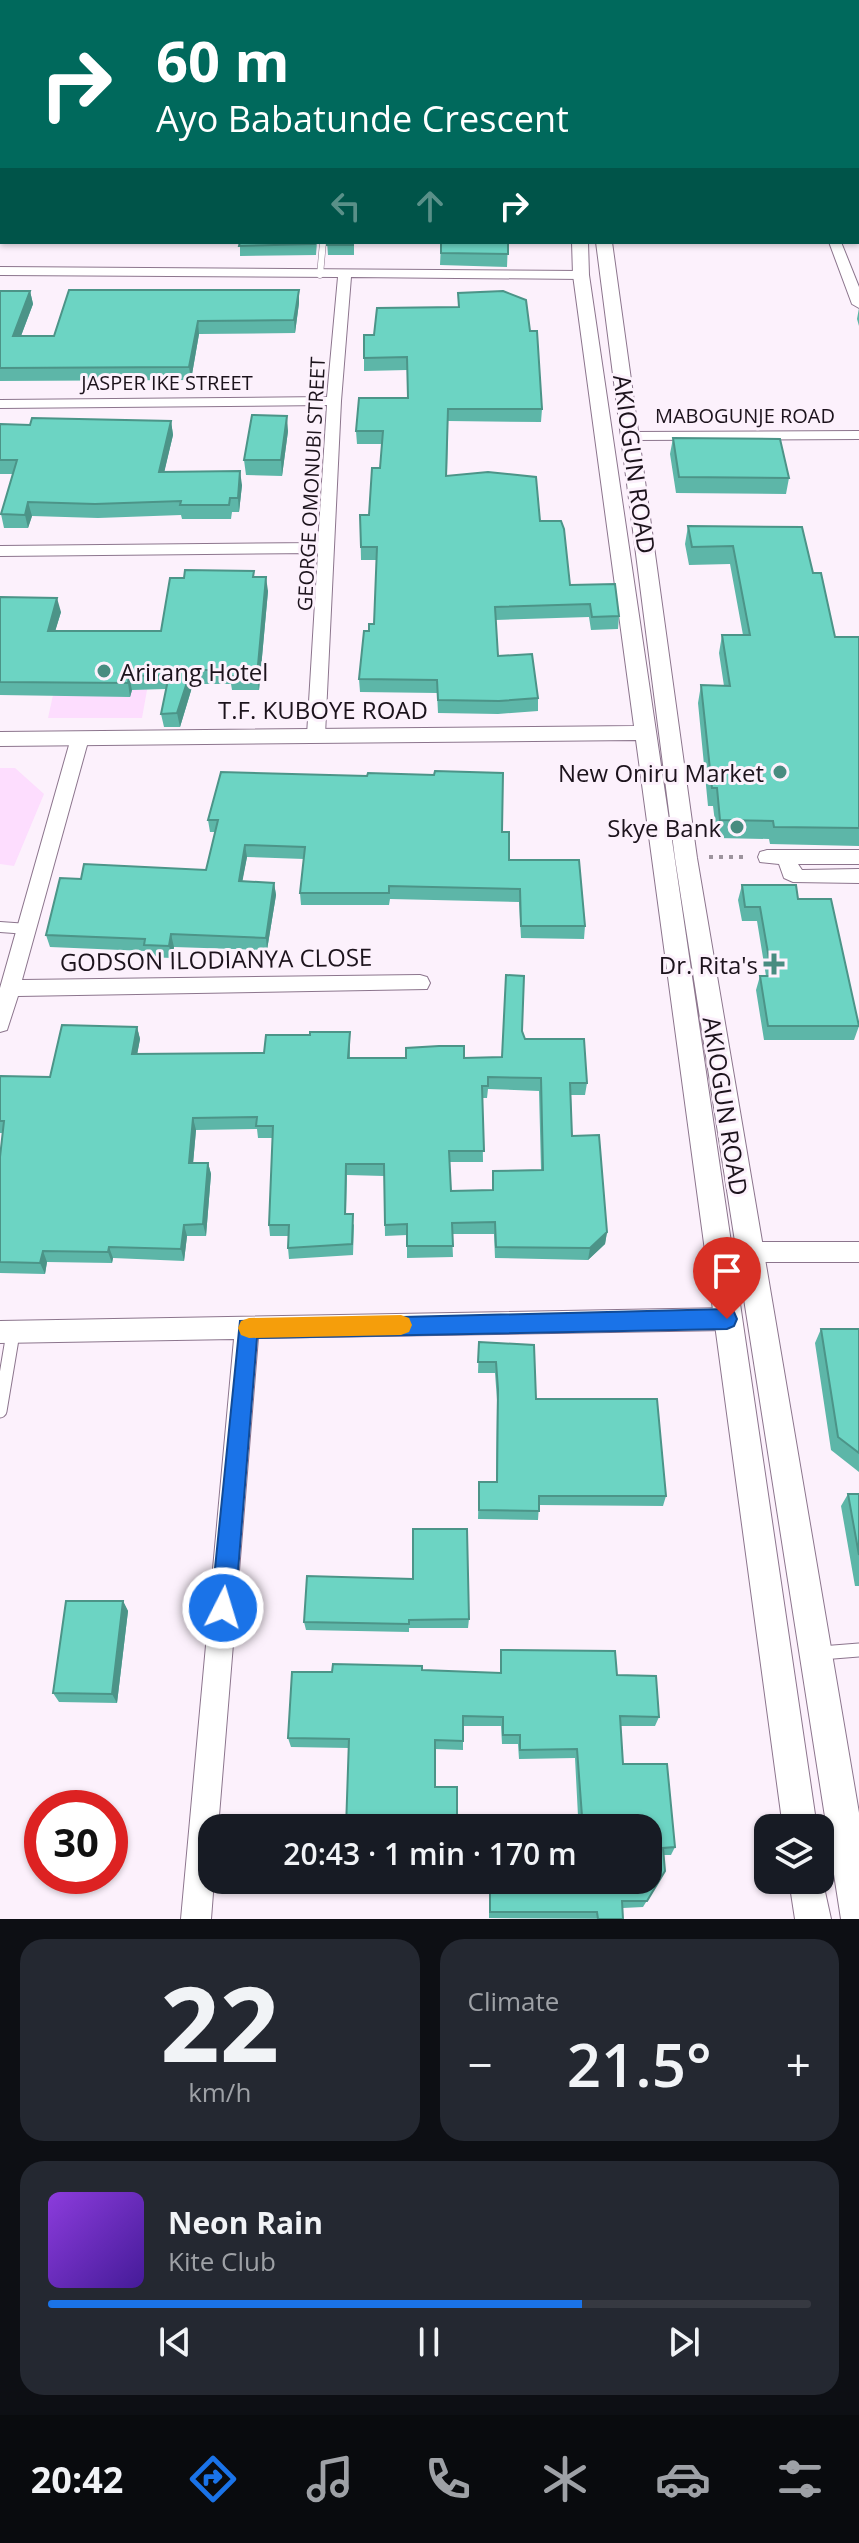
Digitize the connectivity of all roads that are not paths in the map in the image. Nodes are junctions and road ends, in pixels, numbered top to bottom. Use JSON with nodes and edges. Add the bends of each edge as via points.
{"nodes":[{"id":1,"x":323,"y":244,"type":"edge"},
{"id":2,"x":580,"y":244,"type":"edge"},
{"id":3,"x":604,"y":244,"type":"edge"},
{"id":4,"x":836,"y":244,"type":"edge"},
{"id":5,"x":0,"y":271,"type":"edge"},
{"id":6,"x":320,"y":275,"type":"junction"},
{"id":7,"x":581,"y":275,"type":"junction"},
{"id":8,"x":345,"y":276,"type":"junction"},
{"id":9,"x":859,"y":304,"type":"edge"},
{"id":10,"x":334,"y":401,"type":"junction"},
{"id":11,"x":0,"y":404,"type":"edge"},
{"id":12,"x":859,"y":435,"type":"edge"},
{"id":13,"x":632,"y":436,"type":"junction"},
{"id":14,"x":328,"y":548,"type":"junction"},
{"id":15,"x":0,"y":551,"type":"edge"},
{"id":16,"x":647,"y":733,"type":"junction"},
{"id":17,"x":316,"y":735,"type":"junction"},
{"id":18,"x":80,"y":738,"type":"junction"},
{"id":19,"x":0,"y":739,"type":"edge"},
{"id":20,"x":859,"y":857,"type":"edge"},
{"id":21,"x":859,"y":876,"type":"edge"},
{"id":22,"x":0,"y":927,"type":"edge"},
{"id":23,"x":28,"y":929,"type":"junction"},
{"id":24,"x":420,"y":983,"type":"dead end"},
{"id":25,"x":12,"y":988,"type":"junction"},
{"id":26,"x":0,"y":1024,"type":"edge"},
{"id":27,"x":749,"y":1252,"type":"junction"},
{"id":28,"x":859,"y":1252,"type":"edge"},
{"id":29,"x":727,"y":1319,"type":"junction"},
{"id":30,"x":247,"y":1328,"type":"junction"},
{"id":31,"x":6,"y":1332,"type":"edge"},
{"id":32,"x":0,"y":1411,"type":"edge"},
{"id":33,"x":859,"y":1650,"type":"edge"},
{"id":34,"x":816,"y":1653,"type":"junction"},
{"id":35,"x":798,"y":1814,"type":"edge"},
{"id":36,"x":809,"y":1894,"type":"edge"},
{"id":37,"x":196,"y":1919,"type":"edge"},
{"id":38,"x":813,"y":1919,"type":"edge"},
{"id":39,"x":859,"y":1919,"type":"edge"}],
"edges":[{"from":1,"to":6,"type":"lane"},
{"from":2,"to":7,"type":"street"},
{"from":3,"to":13,"type":"street","name":"AKIOGUN ROAD"},
{"from":4,"to":9,"type":"street"},
{"from":5,"to":6,"type":"street"},
{"from":6,"to":8,"type":"street"},
{"from":7,"to":8,"type":"street"},
{"from":7,"to":16,"type":"street"},
{"from":8,"to":10,"type":"street","name":"GEORGE OMONUBI STREET"},
{"from":10,"to":11,"type":"street","name":"JASPER IKE STREET"},
{"from":10,"to":14,"type":"street","name":"GEORGE OMONUBI STREET"},
{"from":12,"to":13,"type":"street","name":"MABOGUNJE ROAD"},
{"from":13,"to":27,"type":"street","name":"AKIOGUN ROAD","via":[[686,858]]},
{"from":14,"to":15,"type":"street"},
{"from":14,"to":17,"type":"street","name":"GEORGE OMONUBI STREET"},
{"from":16,"to":17,"type":"street","name":"T.F. KUBOYE ROAD"},
{"from":16,"to":29,"type":"street"},
{"from":17,"to":18,"type":"street","name":"T.F. KUBOYE ROAD"},
{"from":18,"to":19,"type":"street","name":"T.F. KUBOYE ROAD"},
{"from":18,"to":23,"type":"street"},
{"from":20,"to":21,"type":"street","via":[[777,857],[800,877]]},
{"from":22,"to":23,"type":"lane"},
{"from":23,"to":25,"type":"street"},
{"from":24,"to":25,"type":"street","name":"GODSON ILODIANYA CLOSE"},
{"from":25,"to":26,"type":"street"},
{"from":27,"to":28,"type":"street"},
{"from":27,"to":34,"type":"street","name":"AKIOGUN ROAD"},
{"from":29,"to":30,"type":"street"},
{"from":29,"to":35,"type":"street"},
{"from":30,"to":31,"type":"street"},
{"from":30,"to":37,"type":"street"},
{"from":31,"to":32,"type":"lane"},
{"from":33,"to":34,"type":"lane"},
{"from":34,"to":39,"type":"street","name":"AKIOGUN ROAD"},
{"from":36,"to":38,"type":"street"}]}
